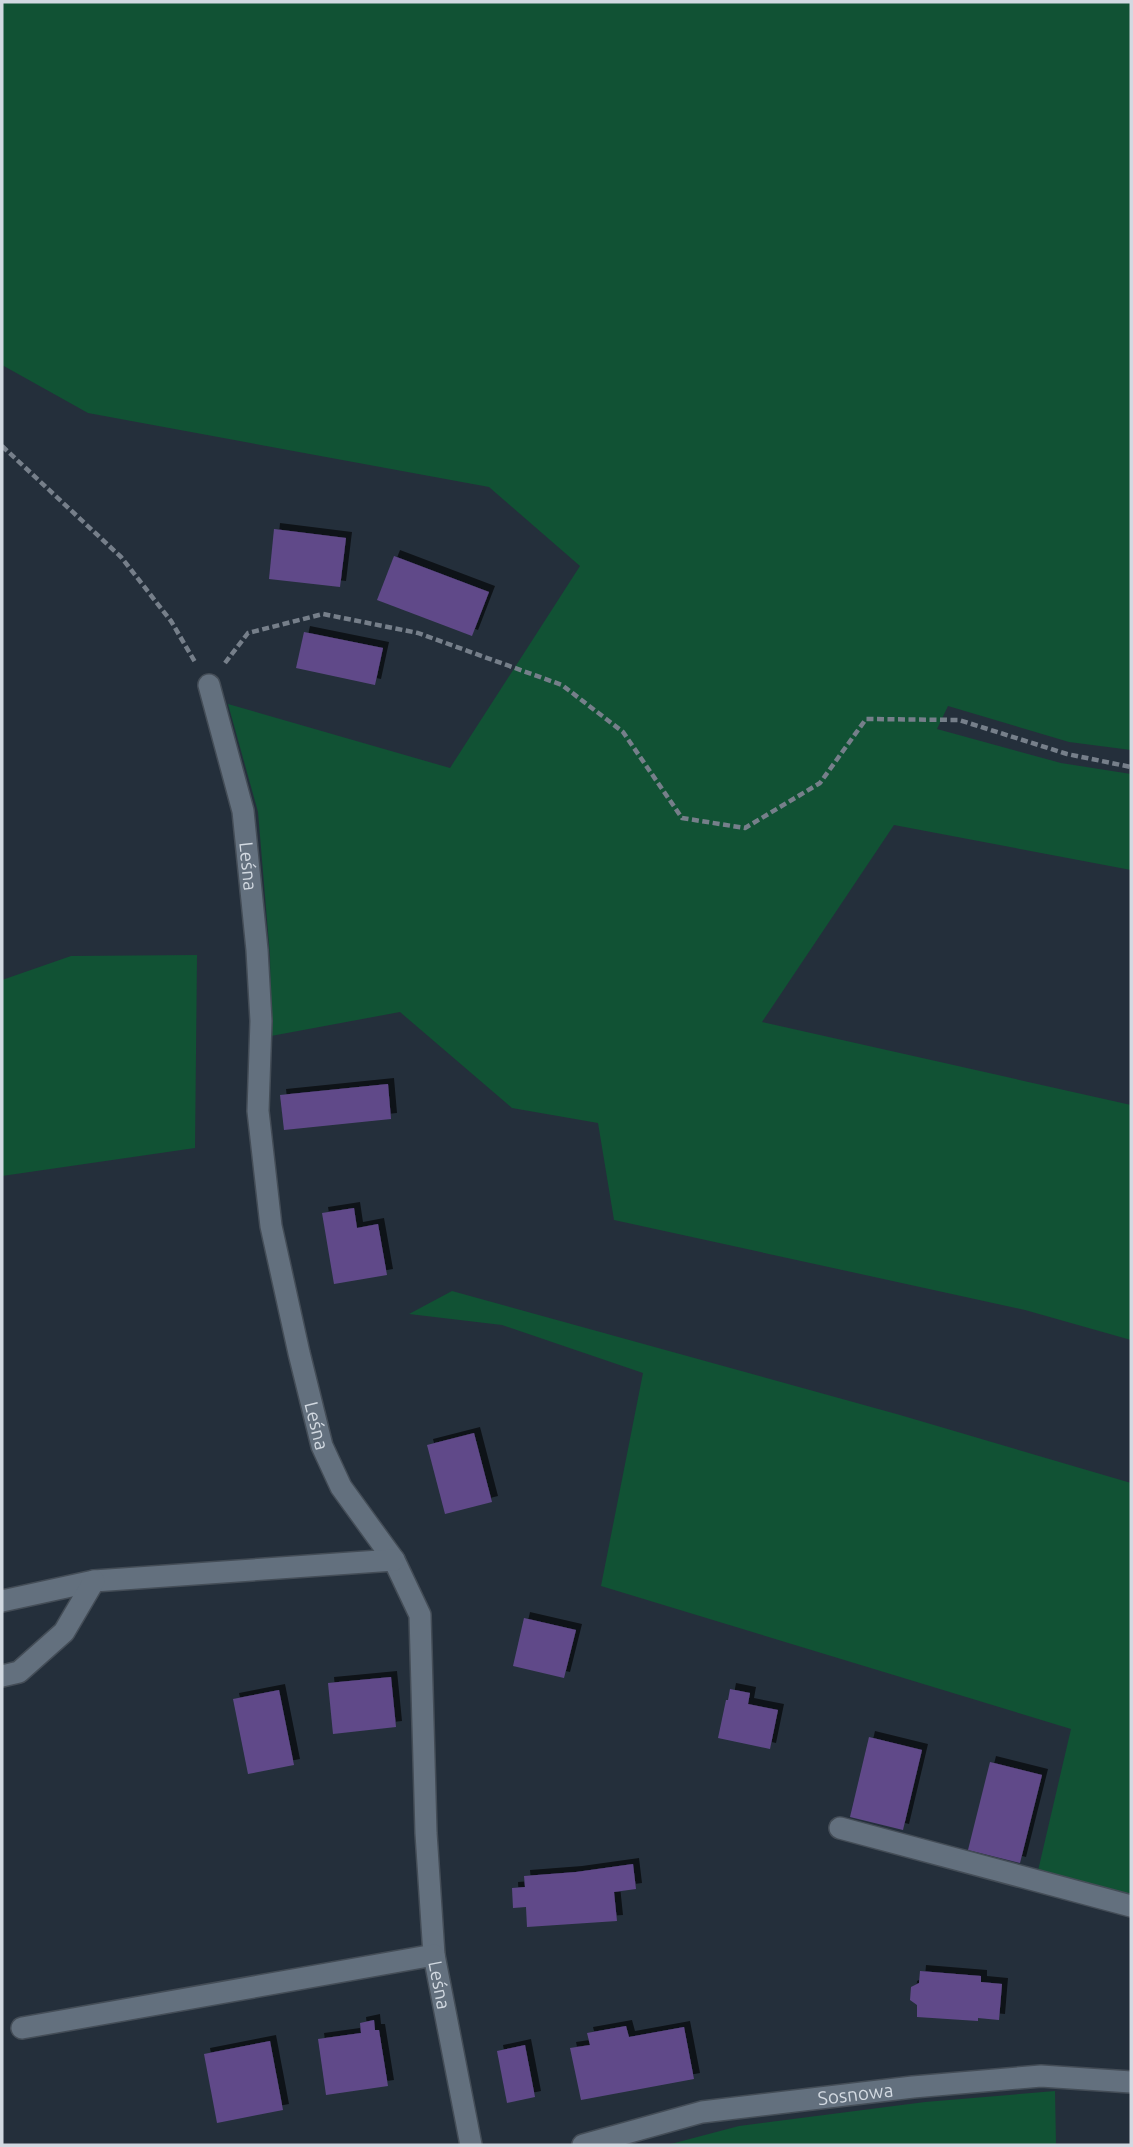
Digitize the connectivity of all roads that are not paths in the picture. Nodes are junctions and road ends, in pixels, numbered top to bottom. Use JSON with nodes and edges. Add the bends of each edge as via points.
{"nodes":[{"id":1,"x":209,"y":685,"type":"road end"},
{"id":2,"x":394,"y":1560,"type":"junction"},
{"id":3,"x":94,"y":1581,"type":"junction"},
{"id":4,"x":2,"y":1601,"type":"edge"},
{"id":5,"x":2,"y":1676,"type":"edge"},
{"id":6,"x":840,"y":1828,"type":"dead end"},
{"id":7,"x":1131,"y":1906,"type":"edge"},
{"id":8,"x":434,"y":1955,"type":"junction"},
{"id":9,"x":22,"y":2028,"type":"dead end"},
{"id":10,"x":1131,"y":2082,"type":"edge"},
{"id":11,"x":471,"y":2145,"type":"edge"},
{"id":12,"x":583,"y":2145,"type":"edge"}],
"edges":[{"from":1,"to":2,"type":"street","name":"Leśna","via":[[243,811],[261,1021],[258,1111],[271,1226],[323,1446],[341,1487]]},
{"from":2,"to":3,"type":"street"},
{"from":2,"to":8,"type":"street","name":"Leśna","via":[[420,1615]]},
{"from":3,"to":4,"type":"street"},
{"from":3,"to":5,"type":"street","via":[[64,1632],[19,1672]]},
{"from":6,"to":7,"type":"street"},
{"from":8,"to":9,"type":"street"},
{"from":8,"to":11,"type":"street","name":"Leśna"},
{"from":10,"to":12,"type":"street","name":"Sosnowa","via":[[1041,2076],[914,2087],[702,2112]]}]}
